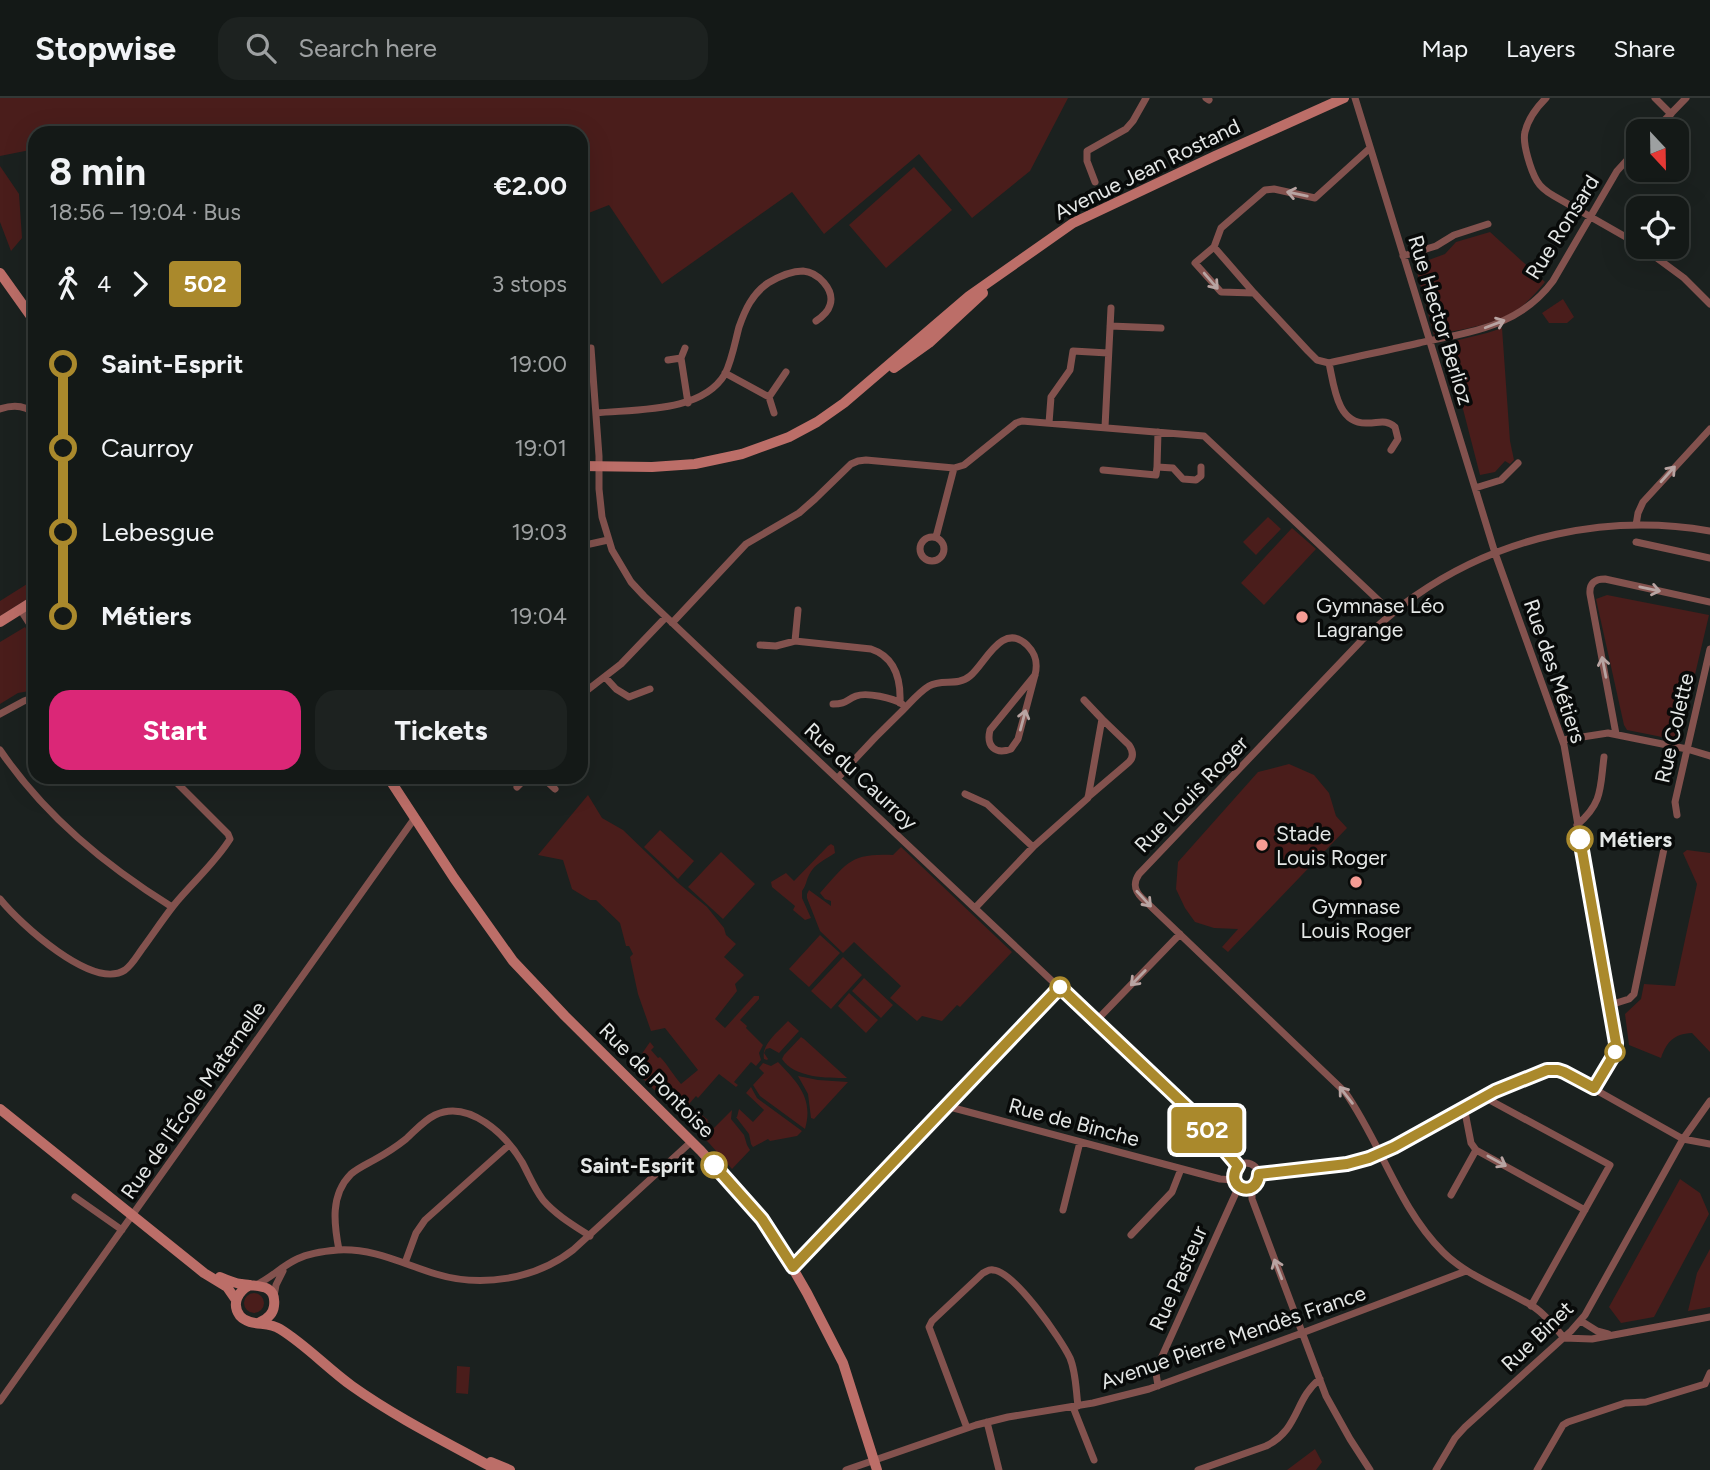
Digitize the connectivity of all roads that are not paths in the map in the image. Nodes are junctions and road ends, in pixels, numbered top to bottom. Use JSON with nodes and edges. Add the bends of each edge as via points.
{"nodes":[{"id":1,"x":1146,"y":98,"type":"edge"},
{"id":2,"x":1344,"y":98,"type":"edge"},
{"id":3,"x":1355,"y":98,"type":"edge"},
{"id":4,"x":1546,"y":98,"type":"edge"},
{"id":5,"x":1655,"y":98,"type":"edge"},
{"id":6,"x":1686,"y":98,"type":"edge"},
{"id":7,"x":1671,"y":114,"type":"junction"},
{"id":8,"x":1666,"y":119,"type":"edge"},
{"id":9,"x":1370,"y":148,"type":"junction"},
{"id":10,"x":1626,"y":161,"type":"edge"},
{"id":11,"x":1095,"y":182,"type":"dead end"},
{"id":12,"x":1591,"y":217,"type":"junction"},
{"id":13,"x":1488,"y":224,"type":"dead end"},
{"id":14,"x":1626,"y":238,"type":"edge"},
{"id":15,"x":1214,"y":247,"type":"junction"},
{"id":16,"x":1403,"y":256,"type":"junction"},
{"id":17,"x":1658,"y":259,"type":"edge"},
{"id":18,"x":0,"y":273,"type":"edge"},
{"id":19,"x":1254,"y":293,"type":"junction"},
{"id":20,"x":1710,"y":304,"type":"edge"},
{"id":21,"x":1111,"y":308,"type":"dead end"},
{"id":22,"x":28,"y":312,"type":"edge"},
{"id":23,"x":816,"y":321,"type":"dead end"},
{"id":24,"x":1110,"y":326,"type":"junction"},
{"id":25,"x":1161,"y":328,"type":"dead end"},
{"id":26,"x":1429,"y":341,"type":"junction"},
{"id":27,"x":591,"y":348,"type":"dead end"},
{"id":28,"x":685,"y":348,"type":"dead end"},
{"id":29,"x":1108,"y":353,"type":"junction"},
{"id":30,"x":681,"y":358,"type":"junction"},
{"id":31,"x":668,"y":359,"type":"dead end"},
{"id":32,"x":1328,"y":363,"type":"junction"},
{"id":33,"x":786,"y":372,"type":"dead end"},
{"id":34,"x":725,"y":373,"type":"junction"},
{"id":35,"x":769,"y":397,"type":"junction"},
{"id":36,"x":688,"y":403,"type":"junction"},
{"id":37,"x":1,"y":408,"type":"edge"},
{"id":38,"x":28,"y":409,"type":"edge"},
{"id":39,"x":596,"y":413,"type":"junction"},
{"id":40,"x":774,"y":413,"type":"dead end"},
{"id":41,"x":1049,"y":423,"type":"junction"},
{"id":42,"x":1105,"y":427,"type":"junction"},
{"id":43,"x":1710,"y":429,"type":"edge"},
{"id":44,"x":1158,"y":432,"type":"junction"},
{"id":45,"x":1391,"y":450,"type":"dead end"},
{"id":46,"x":1518,"y":463,"type":"dead end"},
{"id":47,"x":588,"y":466,"type":"edge"},
{"id":48,"x":598,"y":466,"type":"junction"},
{"id":49,"x":1157,"y":467,"type":"junction"},
{"id":50,"x":1201,"y":467,"type":"dead end"},
{"id":51,"x":954,"y":468,"type":"junction"},
{"id":52,"x":1103,"y":470,"type":"dead end"},
{"id":53,"x":1475,"y":488,"type":"junction"},
{"id":54,"x":1636,"y":525,"type":"junction"},
{"id":55,"x":1710,"y":531,"type":"edge"},
{"id":56,"x":936,"y":537,"type":"dead end"},
{"id":57,"x":608,"y":540,"type":"junction"},
{"id":58,"x":1636,"y":542,"type":"dead end"},
{"id":59,"x":588,"y":544,"type":"edge"},
{"id":60,"x":1495,"y":553,"type":"junction"},
{"id":61,"x":1710,"y":558,"type":"edge"},
{"id":62,"x":1710,"y":602,"type":"edge"},
{"id":63,"x":28,"y":604,"type":"edge"},
{"id":64,"x":20,"y":609,"type":"junction"},
{"id":65,"x":799,"y":610,"type":"dead end"},
{"id":66,"x":1392,"y":613,"type":"junction"},
{"id":67,"x":669,"y":620,"type":"junction"},
{"id":68,"x":28,"y":621,"type":"edge"},
{"id":69,"x":0,"y":622,"type":"edge"},
{"id":70,"x":795,"y":641,"type":"junction"},
{"id":71,"x":760,"y":645,"type":"dead end"},
{"id":72,"x":1710,"y":649,"type":"edge"},
{"id":73,"x":1035,"y":675,"type":"junction"},
{"id":74,"x":604,"y":677,"type":"junction"},
{"id":75,"x":650,"y":689,"type":"dead end"},
{"id":76,"x":588,"y":690,"type":"edge"},
{"id":77,"x":28,"y":699,"type":"edge"},
{"id":78,"x":1084,"y":701,"type":"dead end"},
{"id":79,"x":834,"y":704,"type":"dead end"},
{"id":80,"x":903,"y":705,"type":"junction"},
{"id":81,"x":0,"y":714,"type":"edge"},
{"id":82,"x":1102,"y":719,"type":"junction"},
{"id":83,"x":1616,"y":734,"type":"junction"},
{"id":84,"x":1563,"y":740,"type":"junction"},
{"id":85,"x":1687,"y":749,"type":"junction"},
{"id":86,"x":0,"y":750,"type":"edge"},
{"id":87,"x":1710,"y":756,"type":"edge"},
{"id":88,"x":1604,"y":757,"type":"dead end"},
{"id":89,"x":838,"y":778,"type":"junction"},
{"id":90,"x":178,"y":784,"type":"edge"},
{"id":91,"x":392,"y":784,"type":"edge"},
{"id":92,"x":520,"y":784,"type":"edge"},
{"id":93,"x":550,"y":784,"type":"edge"},
{"id":94,"x":517,"y":787,"type":"dead end"},
{"id":95,"x":555,"y":789,"type":"dead end"},
{"id":96,"x":965,"y":794,"type":"dead end"},
{"id":97,"x":1088,"y":798,"type":"junction"},
{"id":98,"x":1677,"y":815,"type":"dead end"},
{"id":99,"x":414,"y":819,"type":"junction"},
{"id":100,"x":1577,"y":825,"type":"junction"},
{"id":101,"x":1665,"y":844,"type":"dead end"},
{"id":102,"x":1033,"y":847,"type":"junction"},
{"id":103,"x":0,"y":899,"type":"edge"},
{"id":104,"x":172,"y":907,"type":"junction"},
{"id":105,"x":976,"y":907,"type":"junction"},
{"id":106,"x":1180,"y":934,"type":"junction"},
{"id":107,"x":1060,"y":987,"type":"junction"},
{"id":108,"x":1610,"y":1005,"type":"junction"},
{"id":109,"x":1096,"y":1021,"type":"junction"},
{"id":110,"x":1594,"y":1088,"type":"junction"},
{"id":111,"x":1483,"y":1097,"type":"junction"},
{"id":112,"x":1710,"y":1101,"type":"edge"},
{"id":113,"x":946,"y":1106,"type":"junction"},
{"id":114,"x":1464,"y":1107,"type":"junction"},
{"id":115,"x":0,"y":1109,"type":"edge"},
{"id":116,"x":1683,"y":1139,"type":"junction"},
{"id":117,"x":692,"y":1141,"type":"junction"},
{"id":118,"x":1080,"y":1142,"type":"junction"},
{"id":119,"x":1710,"y":1144,"type":"edge"},
{"id":120,"x":509,"y":1145,"type":"junction"},
{"id":121,"x":1476,"y":1150,"type":"junction"},
{"id":122,"x":1380,"y":1154,"type":"junction"},
{"id":123,"x":1238,"y":1166,"type":"junction"},
{"id":124,"x":1181,"y":1169,"type":"junction"},
{"id":125,"x":1259,"y":1174,"type":"junction"},
{"id":126,"x":1236,"y":1183,"type":"junction"},
{"id":127,"x":1252,"y":1187,"type":"junction"},
{"id":128,"x":1451,"y":1195,"type":"dead end"},
{"id":129,"x":75,"y":1197,"type":"dead end"},
{"id":130,"x":1063,"y":1210,"type":"dead end"},
{"id":131,"x":1585,"y":1210,"type":"junction"},
{"id":132,"x":122,"y":1230,"type":"junction"},
{"id":133,"x":1131,"y":1235,"type":"dead end"},
{"id":134,"x":590,"y":1236,"type":"junction"},
{"id":135,"x":339,"y":1250,"type":"junction"},
{"id":136,"x":189,"y":1261,"type":"junction"},
{"id":137,"x":405,"y":1262,"type":"junction"},
{"id":138,"x":793,"y":1267,"type":"junction"},
{"id":139,"x":285,"y":1268,"type":"junction"},
{"id":140,"x":1466,"y":1271,"type":"junction"},
{"id":141,"x":253,"y":1285,"type":"junction"},
{"id":142,"x":236,"y":1300,"type":"junction"},
{"id":143,"x":274,"y":1303,"type":"junction"},
{"id":144,"x":1531,"y":1306,"type":"junction"},
{"id":145,"x":1710,"y":1317,"type":"edge"},
{"id":146,"x":1581,"y":1321,"type":"junction"},
{"id":147,"x":256,"y":1322,"type":"junction"},
{"id":148,"x":1302,"y":1333,"type":"junction"},
{"id":149,"x":1622,"y":1334,"type":"junction"},
{"id":150,"x":1564,"y":1338,"type":"junction"},
{"id":151,"x":311,"y":1352,"type":"junction"},
{"id":152,"x":1710,"y":1373,"type":"edge"},
{"id":153,"x":1320,"y":1379,"type":"junction"},
{"id":154,"x":1707,"y":1383,"type":"edge"},
{"id":155,"x":1158,"y":1386,"type":"junction"},
{"id":156,"x":0,"y":1401,"type":"edge"},
{"id":157,"x":1075,"y":1407,"type":"junction"},
{"id":158,"x":987,"y":1422,"type":"junction"},
{"id":159,"x":967,"y":1428,"type":"junction"},
{"id":160,"x":469,"y":1453,"type":"junction"},
{"id":161,"x":1094,"y":1460,"type":"dead end"},
{"id":162,"x":497,"y":1470,"type":"edge"},
{"id":163,"x":510,"y":1470,"type":"edge"},
{"id":164,"x":846,"y":1470,"type":"edge"},
{"id":165,"x":877,"y":1470,"type":"edge"},
{"id":166,"x":999,"y":1470,"type":"edge"},
{"id":167,"x":1198,"y":1470,"type":"edge"},
{"id":168,"x":1370,"y":1470,"type":"edge"},
{"id":169,"x":1436,"y":1470,"type":"edge"},
{"id":170,"x":1537,"y":1470,"type":"edge"}],
"edges":[{"from":1,"to":11,"type":"street","via":[[1126,129],[1087,151]]},
{"from":2,"to":48,"type":"street","name":"Avenue Jean Rostand","via":[[1052,236],[969,296],[854,395],[798,432],[717,460]]},
{"from":3,"to":9,"type":"street","name":"Rue Hector Berlioz"},
{"from":4,"to":12,"type":"street","via":[[1524,137],[1535,176],[1548,193]]},
{"from":5,"to":7,"type":"street"},
{"from":6,"to":7,"type":"street"},
{"from":7,"to":8,"type":"street"},
{"from":9,"to":15,"type":"street","one_way":true,"via":[[1315,198],[1274,189],[1262,192],[1221,228]]},
{"from":9,"to":16,"type":"street","name":"Rue Hector Berlioz"},
{"from":10,"to":12,"type":"street","name":"Rue Ronsard"},
{"from":12,"to":14,"type":"street"},
{"from":26,"to":12,"type":"street","name":"Rue Ronsard","one_way":true,"via":[[1479,330],[1513,317],[1534,301],[1553,281]]},
{"from":13,"to":16,"type":"street"},
{"from":15,"to":19,"type":"street"},
{"from":15,"to":19,"type":"street","one_way":true,"via":[[1195,263],[1221,292]]},
{"from":16,"to":26,"type":"street","name":"Rue Hector Berlioz"},
{"from":17,"to":20,"type":"street"},
{"from":18,"to":22,"type":"street"},
{"from":19,"to":32,"type":"street","via":[[1314,357]]},
{"from":21,"to":24,"type":"street"},
{"from":23,"to":34,"type":"street","via":[[831,302],[819,278],[800,271],[771,281],[748,304]]},
{"from":24,"to":25,"type":"street"},
{"from":24,"to":29,"type":"street"},
{"from":26,"to":32,"type":"street","name":"Rue Ronsard"},
{"from":26,"to":53,"type":"street","name":"Rue Hector Berlioz"},
{"from":27,"to":39,"type":"street","name":"Rue du Caurroy"},
{"from":28,"to":30,"type":"street"},
{"from":29,"to":41,"type":"street","via":[[1073,351],[1069,372],[1051,397]]},
{"from":29,"to":42,"type":"street"},
{"from":30,"to":31,"type":"street"},
{"from":30,"to":36,"type":"street"},
{"from":32,"to":45,"type":"street","via":[[1339,406],[1349,418],[1395,427],[1398,439]]},
{"from":33,"to":35,"type":"street"},
{"from":34,"to":35,"type":"street"},
{"from":34,"to":36,"type":"street","via":[[704,395]]},
{"from":35,"to":40,"type":"street"},
{"from":36,"to":39,"type":"street"},
{"from":37,"to":38,"type":"street"},
{"from":39,"to":48,"type":"street","name":"Rue du Caurroy"},
{"from":41,"to":42,"type":"street"},
{"from":41,"to":51,"type":"street","via":[[1016,423]]},
{"from":42,"to":44,"type":"street"},
{"from":54,"to":43,"type":"street","one_way":true,"via":[[1643,502]]},
{"from":44,"to":49,"type":"street"},
{"from":44,"to":66,"type":"street","via":[[1205,436]]},
{"from":46,"to":53,"type":"street","via":[[1499,481]]},
{"from":47,"to":48,"type":"street","name":"Avenue Jean Rostand"},
{"from":48,"to":57,"type":"street","name":"Rue du Caurroy"},
{"from":49,"to":50,"type":"street","via":[[1173,468],[1183,478],[1196,480]]},
{"from":49,"to":52,"type":"street","via":[[1156,475]]},
{"from":51,"to":56,"type":"street"},
{"from":51,"to":67,"type":"street","via":[[854,462],[799,513],[740,548]]},
{"from":53,"to":60,"type":"street","name":"Rue Hector Berlioz"},
{"from":54,"to":55,"type":"street","name":"Rue Louis Roger"},
{"from":54,"to":60,"type":"street","name":"Rue Louis Roger","via":[[1565,532]]},
{"from":57,"to":59,"type":"street"},
{"from":57,"to":67,"type":"street","name":"Rue du Caurroy","via":[[631,582]]},
{"from":58,"to":61,"type":"street"},
{"from":60,"to":66,"type":"street","name":"Rue Louis Roger","via":[[1441,579]]},
{"from":60,"to":84,"type":"street","name":"Rue des Métiers"},
{"from":83,"to":62,"type":"street","one_way":true,"via":[[1590,594],[1592,584],[1605,579]]},
{"from":63,"to":64,"type":"street"},
{"from":64,"to":68,"type":"street"},
{"from":64,"to":69,"type":"street"},
{"from":65,"to":70,"type":"street"},
{"from":66,"to":106,"type":"street","name":"Rue Louis Roger","one_way":true,"via":[[1135,879],[1139,895]]},
{"from":67,"to":74,"type":"street"},
{"from":67,"to":89,"type":"street","name":"Rue du Caurroy"},
{"from":70,"to":71,"type":"street"},
{"from":70,"to":80,"type":"street","via":[[880,652],[897,675]]},
{"from":72,"to":85,"type":"street","name":"Rue Colette"},
{"from":73,"to":73,"type":"street","one_way":true,"via":[[990,730],[989,741],[996,750],[1008,750],[1016,743]]},
{"from":73,"to":80,"type":"street","via":[[1036,660],[1030,648],[1020,640],[1007,639],[997,644],[969,677],[929,686]]},
{"from":74,"to":75,"type":"street","via":[[629,696]]},
{"from":74,"to":76,"type":"street"},
{"from":77,"to":81,"type":"street"},
{"from":78,"to":82,"type":"street"},
{"from":79,"to":80,"type":"street","via":[[858,695],[886,697]]},
{"from":80,"to":89,"type":"street"},
{"from":82,"to":97,"type":"street"},
{"from":82,"to":97,"type":"street","via":[[1129,745],[1132,756]]},
{"from":83,"to":84,"type":"street"},
{"from":83,"to":85,"type":"street"},
{"from":84,"to":100,"type":"street","name":"Rue des Métiers"},
{"from":85,"to":87,"type":"street"},
{"from":85,"to":98,"type":"street","name":"Rue Colette","via":[[1675,802]]},
{"from":86,"to":104,"type":"street","via":[[79,840]]},
{"from":88,"to":100,"type":"street","via":[[1596,805]]},
{"from":89,"to":105,"type":"street","name":"Rue du Caurroy"},
{"from":90,"to":104,"type":"street","via":[[230,837]]},
{"from":91,"to":99,"type":"street","name":"Rue de Pontoise"},
{"from":92,"to":94,"type":"street"},
{"from":93,"to":95,"type":"street"},
{"from":96,"to":102,"type":"street","via":[[987,804]]},
{"from":97,"to":102,"type":"street"},
{"from":99,"to":117,"type":"street","name":"Rue de Pontoise","via":[[518,968]]},
{"from":99,"to":132,"type":"street","name":"Rue de l'École Maternelle"},
{"from":100,"to":108,"type":"street","name":"Rue des Métiers"},
{"from":101,"to":108,"type":"street","via":[[1633,996]]},
{"from":102,"to":105,"type":"street"},
{"from":103,"to":104,"type":"street","via":[[57,951],[90,969],[112,974],[129,966]]},
{"from":105,"to":107,"type":"street","name":"Rue du Caurroy"},
{"from":106,"to":109,"type":"street","one_way":true},
{"from":122,"to":106,"type":"street","name":"Rue Louis Roger","one_way":true,"via":[[1345,1092]]},
{"from":107,"to":109,"type":"street","name":"Rue du Caurroy"},
{"from":107,"to":113,"type":"street"},
{"from":108,"to":110,"type":"street","name":"Rue des Métiers","via":[[1616,1049]]},
{"from":109,"to":123,"type":"street","name":"Rue du Caurroy","via":[[1192,1112]]},
{"from":110,"to":111,"type":"street","via":[[1555,1070]]},
{"from":110,"to":116,"type":"street"},
{"from":111,"to":114,"type":"street"},
{"from":111,"to":131,"type":"street","via":[[1610,1166]]},
{"from":112,"to":116,"type":"street","name":"Rue Binet"},
{"from":113,"to":118,"type":"street","name":"Rue de Binche"},
{"from":113,"to":138,"type":"street"},
{"from":114,"to":121,"type":"street"},
{"from":114,"to":122,"type":"street"},
{"from":115,"to":136,"type":"street"},
{"from":116,"to":119,"type":"street"},
{"from":116,"to":146,"type":"street","name":"Rue Binet"},
{"from":117,"to":134,"type":"street"},
{"from":117,"to":138,"type":"street","name":"Rue de Pontoise","via":[[762,1219]]},
{"from":118,"to":124,"type":"street","name":"Rue de Binche"},
{"from":118,"to":130,"type":"street"},
{"from":120,"to":134,"type":"street","via":[[547,1205]]},
{"from":120,"to":135,"type":"street","via":[[471,1115],[446,1112],[428,1119],[348,1178],[335,1208]]},
{"from":120,"to":137,"type":"street","via":[[425,1220]]},
{"from":121,"to":128,"type":"street"},
{"from":121,"to":131,"type":"street","one_way":true},
{"from":122,"to":125,"type":"street","via":[[1347,1164]]},
{"from":122,"to":140,"type":"street","name":"Rue Louis Roger","via":[[1420,1226]]},
{"from":123,"to":125,"type":"street","via":[[1251,1164]]},
{"from":123,"to":126,"type":"street"},
{"from":124,"to":126,"type":"street","name":"Rue de Binche"},
{"from":124,"to":133,"type":"street","via":[[1172,1192]]},
{"from":125,"to":127,"type":"street"},
{"from":126,"to":127,"type":"street","via":[[1245,1189]]},
{"from":126,"to":155,"type":"street","name":"Rue Pasteur","via":[[1159,1363]]},
{"from":148,"to":127,"type":"street","one_way":true,"via":[[1252,1199]]},
{"from":129,"to":132,"type":"street"},
{"from":131,"to":144,"type":"street"},
{"from":132,"to":156,"type":"street","name":"Rue de l'École Maternelle"},
{"from":134,"to":137,"type":"street","via":[[553,1264],[505,1279],[451,1278]]},
{"from":135,"to":137,"type":"street"},
{"from":135,"to":139,"type":"street","via":[[303,1256]]},
{"from":136,"to":141,"type":"street","via":[[228,1280]]},
{"from":136,"to":142,"type":"street","via":[[227,1287]]},
{"from":138,"to":165,"type":"street","name":"Rue de Pontoise","via":[[843,1363]]},
{"from":139,"to":141,"type":"street"},
{"from":139,"to":143,"type":"street"},
{"from":140,"to":144,"type":"street","name":"Rue Louis Roger"},
{"from":140,"to":148,"type":"street","name":"Avenue Pierre Mendès France"},
{"from":141,"to":142,"type":"street","via":[[241,1290]]},
{"from":141,"to":143,"type":"street","via":[[267,1288]]},
{"from":142,"to":147,"type":"street","via":[[242,1317]]},
{"from":143,"to":147,"type":"street","via":[[267,1319]]},
{"from":143,"to":151,"type":"street","via":[[282,1321]]},
{"from":144,"to":150,"type":"street","name":"Rue Louis Roger"},
{"from":145,"to":149,"type":"street"},
{"from":146,"to":149,"type":"street","via":[[1601,1333]]},
{"from":146,"to":150,"type":"street","name":"Rue Binet"},
{"from":147,"to":151,"type":"street","via":[[275,1325]]},
{"from":148,"to":153,"type":"street"},
{"from":148,"to":155,"type":"street","name":"Avenue Pierre Mendès France"},
{"from":149,"to":150,"type":"street","via":[[1587,1340]]},
{"from":150,"to":169,"type":"street","name":"Rue Binet","via":[[1465,1427]]},
{"from":151,"to":160,"type":"street","via":[[370,1398]]},
{"from":152,"to":154,"type":"street"},
{"from":153,"to":167,"type":"street","via":[[1310,1387],[1290,1426],[1277,1440]]},
{"from":153,"to":168,"type":"street","via":[[1333,1410]]},
{"from":154,"to":170,"type":"street","via":[[1568,1422]]},
{"from":155,"to":157,"type":"street","name":"Avenue Pierre Mendès France"},
{"from":157,"to":158,"type":"street","name":"Avenue Pierre Mendès France"},
{"from":157,"to":159,"type":"street","via":[[1071,1361],[1052,1328],[1011,1280],[990,1270],[929,1327]]},
{"from":157,"to":161,"type":"street"},
{"from":158,"to":159,"type":"street","name":"Avenue Pierre Mendès France"},
{"from":158,"to":166,"type":"street"},
{"from":159,"to":164,"type":"street","name":"Avenue Pierre Mendès France"},
{"from":160,"to":162,"type":"street"},
{"from":160,"to":163,"type":"street"}]}
